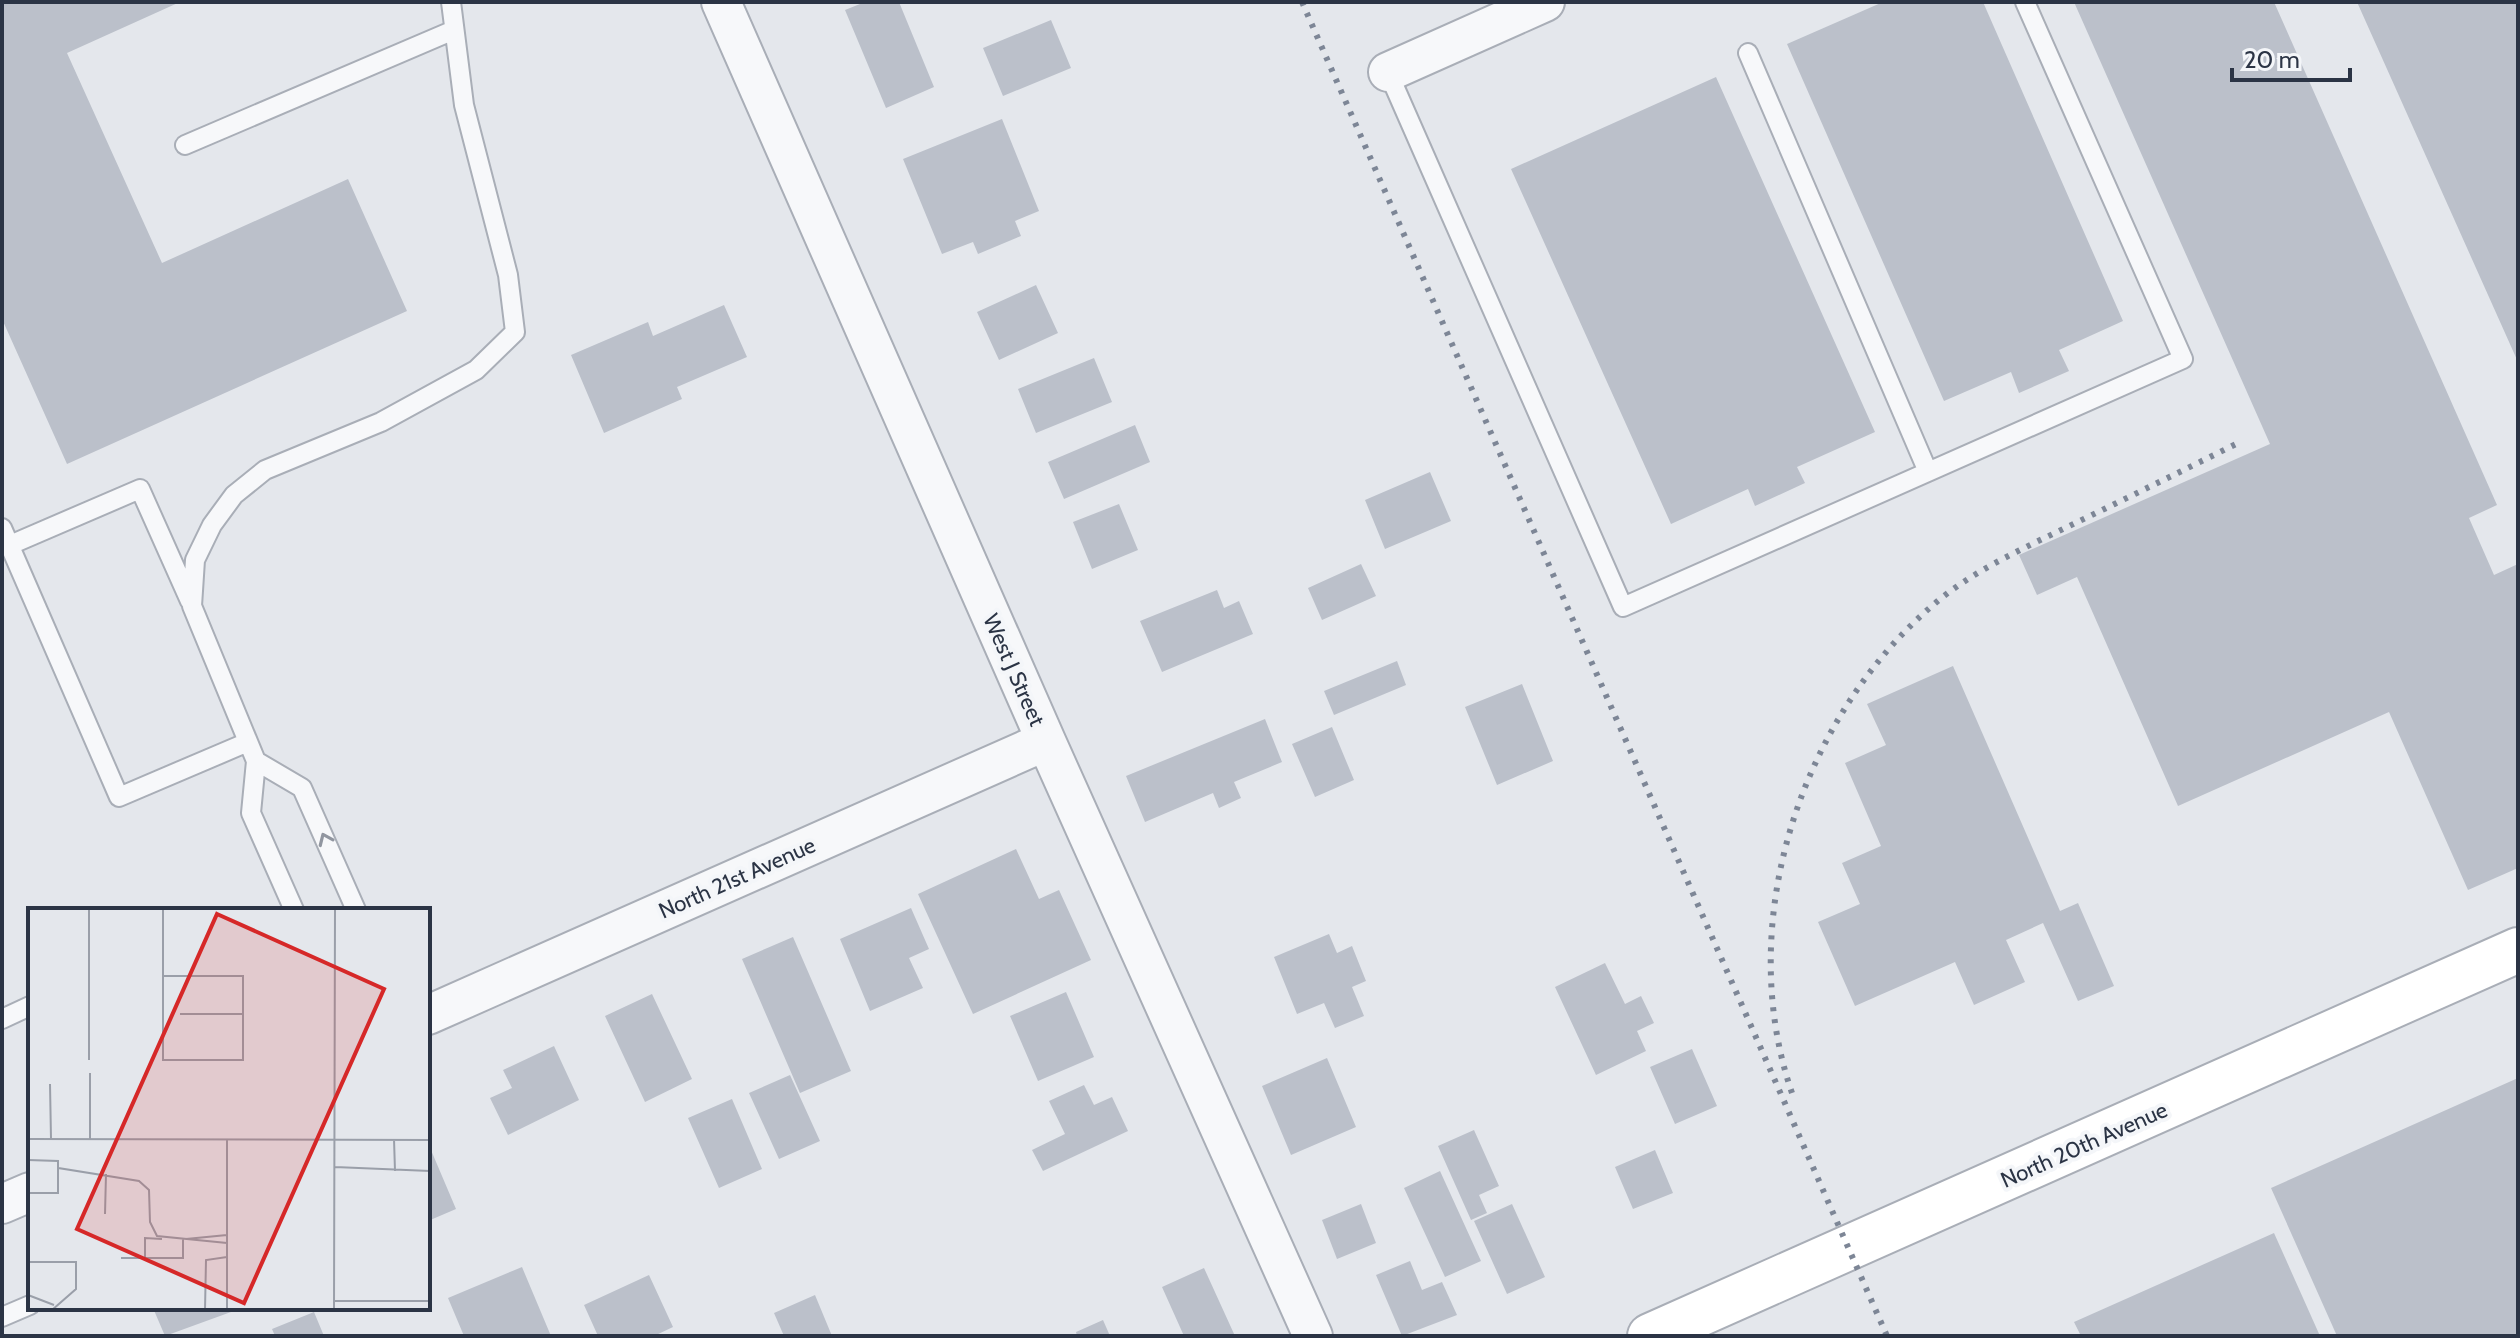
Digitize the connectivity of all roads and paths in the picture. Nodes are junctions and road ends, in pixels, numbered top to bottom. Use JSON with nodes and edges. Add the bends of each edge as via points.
{"nodes":[{"id":1,"x":451,"y":2,"type":"edge"},
{"id":2,"x":721,"y":2,"type":"edge"},
{"id":3,"x":1545,"y":2,"type":"edge"},
{"id":4,"x":2025,"y":2,"type":"edge"},
{"id":5,"x":454,"y":30,"type":"junction"},
{"id":6,"x":1748,"y":53,"type":"dead end"},
{"id":7,"x":1388,"y":72,"type":"joint"},
{"id":8,"x":185,"y":145,"type":"dead end"},
{"id":9,"x":1928,"y":472,"type":"junction"},
{"id":10,"x":6,"y":536,"type":"edge"},
{"id":11,"x":192,"y":606,"type":"junction"},
{"id":12,"x":1046,"y":741,"type":"junction"},
{"id":13,"x":248,"y":742,"type":"junction"},
{"id":14,"x":256,"y":761,"type":"junction"},
{"id":15,"x":293,"y":908,"type":"edge"},
{"id":16,"x":355,"y":908,"type":"edge"},
{"id":17,"x":2518,"y":950,"type":"edge"},
{"id":18,"x":28,"y":1007,"type":"edge"},
{"id":19,"x":430,"y":1014,"type":"edge"},
{"id":20,"x":2,"y":1019,"type":"edge"},
{"id":21,"x":28,"y":1193,"type":"edge"},
{"id":22,"x":2,"y":1204,"type":"edge"},
{"id":23,"x":28,"y":1306,"type":"edge"},
{"id":24,"x":2,"y":1317,"type":"edge"},
{"id":25,"x":1313,"y":1336,"type":"edge"},
{"id":26,"x":1650,"y":1336,"type":"edge"}],
"edges":[{"from":1,"to":5,"type":"lane"},
{"from":2,"to":12,"type":"street","name":"West J Street"},
{"from":3,"to":7,"type":"street"},
{"from":4,"to":9,"type":"lane","via":[[2183,359]]},
{"from":5,"to":8,"type":"lane"},
{"from":5,"to":11,"type":"lane","via":[[464,105],[508,275],[515,332],[476,370],[381,422],[265,470],[234,495],[195,560]]},
{"from":6,"to":9,"type":"lane"},
{"from":7,"to":9,"type":"lane","via":[[1623,607]]},
{"from":10,"to":11,"type":"lane","via":[[140,489]]},
{"from":10,"to":13,"type":"lane","via":[[119,797]]},
{"from":11,"to":13,"type":"lane"},
{"from":12,"to":19,"type":"street","name":"North 21st Avenue"},
{"from":12,"to":25,"type":"street","name":"West J Street"},
{"from":13,"to":14,"type":"lane"},
{"from":14,"to":15,"type":"lane","via":[[251,813]]},
{"from":16,"to":14,"type":"lane","one_way":true,"via":[[302,788]]},
{"from":17,"to":26,"type":"street","name":"North 20th Avenue"},
{"from":18,"to":20,"type":"lane"},
{"from":21,"to":22,"type":"street"},
{"from":23,"to":24,"type":"lane"}]}
